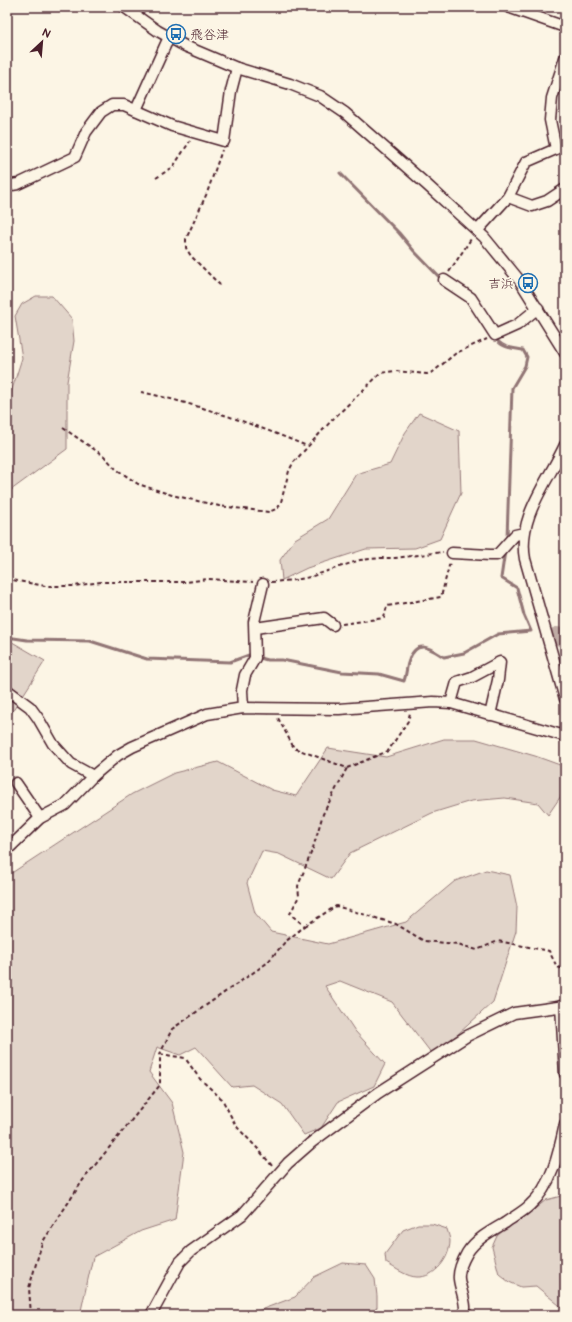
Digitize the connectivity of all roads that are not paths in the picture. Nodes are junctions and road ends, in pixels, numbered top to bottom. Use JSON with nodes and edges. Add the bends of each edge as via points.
{"nodes":[{"id":1,"x":124,"y":7,"type":"edge"},
{"id":2,"x":508,"y":7,"type":"edge"},
{"id":3,"x":565,"y":27,"type":"edge"},
{"id":4,"x":169,"y":38,"type":"junction"},
{"id":5,"x":565,"y":58,"type":"edge"},
{"id":6,"x":237,"y":68,"type":"junction"},
{"id":7,"x":136,"y":110,"type":"junction"},
{"id":8,"x":12,"y":185,"type":"dead end"},
{"id":9,"x":565,"y":190,"type":"edge"},
{"id":10,"x":508,"y":197,"type":"junction"},
{"id":11,"x":477,"y":232,"type":"junction"},
{"id":12,"x":444,"y":280,"type":"road end"},
{"id":13,"x":538,"y":308,"type":"junction"},
{"id":14,"x":565,"y":353,"type":"edge"},
{"id":15,"x":565,"y":445,"type":"edge"},
{"id":16,"x":524,"y":533,"type":"junction"},
{"id":17,"x":452,"y":553,"type":"road end"},
{"id":18,"x":263,"y":584,"type":"road end"},
{"id":19,"x":333,"y":625,"type":"road end"},
{"id":20,"x":255,"y":628,"type":"junction"},
{"id":21,"x":7,"y":690,"type":"edge"},
{"id":22,"x":565,"y":699,"type":"edge"},
{"id":23,"x":451,"y":703,"type":"junction"},
{"id":24,"x":243,"y":708,"type":"junction"},
{"id":25,"x":490,"y":715,"type":"junction"},
{"id":26,"x":565,"y":736,"type":"edge"},
{"id":27,"x":93,"y":776,"type":"junction"},
{"id":28,"x":16,"y":783,"type":"dead end"},
{"id":29,"x":40,"y":818,"type":"junction"},
{"id":30,"x":7,"y":850,"type":"edge"},
{"id":31,"x":563,"y":1006,"type":"edge"},
{"id":32,"x":565,"y":1074,"type":"edge"},
{"id":33,"x":565,"y":1124,"type":"edge"},
{"id":34,"x":151,"y":1315,"type":"edge"},
{"id":35,"x":464,"y":1315,"type":"edge"}],
"edges":[{"from":1,"to":4,"type":"street"},
{"from":2,"to":3,"type":"street"},
{"from":4,"to":6,"type":"street"},
{"from":4,"to":7,"type":"street"},
{"from":5,"to":10,"type":"street","via":[[552,98],[550,120],[556,150],[526,162]]},
{"from":6,"to":7,"type":"street","via":[[224,141],[172,126]]},
{"from":6,"to":11,"type":"street","via":[[320,96],[345,113]]},
{"from":7,"to":8,"type":"street","via":[[124,105],[112,105],[101,112],[86,132],[75,157]]},
{"from":9,"to":10,"type":"street","via":[[547,201],[532,206]]},
{"from":10,"to":11,"type":"street"},
{"from":11,"to":13,"type":"street","via":[[520,281]]},
{"from":12,"to":13,"type":"street","via":[[470,298],[495,335],[516,325]]},
{"from":13,"to":14,"type":"street"},
{"from":15,"to":16,"type":"street","via":[[530,512]]},
{"from":16,"to":17,"type":"street","via":[[515,535],[497,555]]},
{"from":16,"to":22,"type":"street","via":[[525,559]]},
{"from":18,"to":20,"type":"street","via":[[254,622]]},
{"from":19,"to":20,"type":"street","via":[[324,618]]},
{"from":20,"to":24,"type":"street","via":[[255,658],[243,682]]},
{"from":21,"to":27,"type":"street","via":[[30,707],[53,744],[70,764]]},
{"from":23,"to":24,"type":"street","via":[[412,703],[339,709]]},
{"from":23,"to":25,"type":"street"},
{"from":23,"to":25,"type":"street","via":[[457,682],[500,662]]},
{"from":24,"to":27,"type":"street","via":[[207,714],[139,744],[118,755]]},
{"from":25,"to":26,"type":"street"},
{"from":27,"to":29,"type":"street","via":[[65,805]]},
{"from":28,"to":29,"type":"street"},
{"from":29,"to":30,"type":"street"},
{"from":31,"to":32,"type":"street"},
{"from":31,"to":34,"type":"street","via":[[514,1013],[466,1036],[378,1093],[312,1142],[288,1163],[242,1214],[192,1250],[180,1262]]},
{"from":33,"to":35,"type":"street","via":[[553,1168],[542,1191],[530,1205],[478,1240],[462,1263],[458,1278]]}]}
